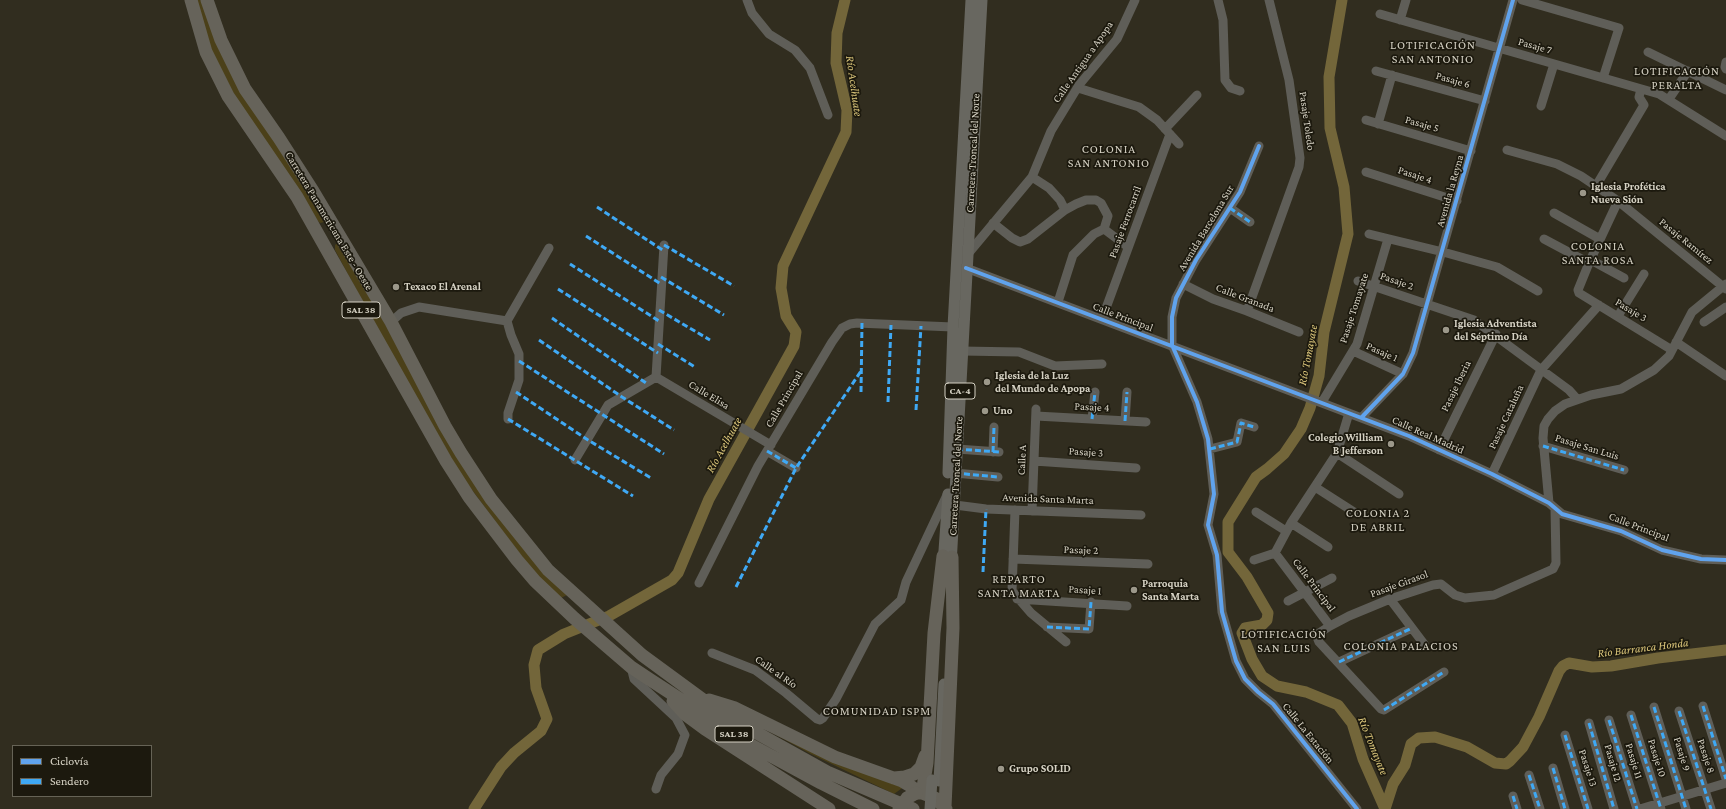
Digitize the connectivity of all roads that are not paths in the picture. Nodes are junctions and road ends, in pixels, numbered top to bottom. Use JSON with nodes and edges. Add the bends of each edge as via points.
{"nodes":[{"id":1,"x":191,"y":0,"type":"edge"},
{"id":2,"x":207,"y":0,"type":"edge"},
{"id":3,"x":748,"y":0,"type":"edge"},
{"id":4,"x":971,"y":0,"type":"edge"},
{"id":5,"x":982,"y":0,"type":"edge"},
{"id":6,"x":1135,"y":0,"type":"edge"},
{"id":7,"x":1218,"y":0,"type":"edge"},
{"id":8,"x":1269,"y":0,"type":"edge"},
{"id":9,"x":1406,"y":0,"type":"edge"},
{"id":10,"x":1513,"y":0,"type":"edge"},
{"id":11,"x":1522,"y":0,"type":"edge"},
{"id":12,"x":1380,"y":14,"type":"dead end"},
{"id":13,"x":1400,"y":20,"type":"junction"},
{"id":14,"x":1500,"y":48,"type":"junction"},
{"id":15,"x":1648,"y":52,"type":"dead end"},
{"id":16,"x":1554,"y":64,"type":"junction"},
{"id":17,"x":1376,"y":71,"type":"dead end"},
{"id":18,"x":1688,"y":71,"type":"junction"},
{"id":19,"x":1392,"y":75,"type":"junction"},
{"id":20,"x":1603,"y":78,"type":"junction"},
{"id":21,"x":1078,"y":88,"type":"junction"},
{"id":22,"x":1641,"y":89,"type":"junction"},
{"id":23,"x":1726,"y":90,"type":"edge"},
{"id":24,"x":1240,"y":91,"type":"dead end"},
{"id":25,"x":1197,"y":94,"type":"dead end"},
{"id":26,"x":1669,"y":99,"type":"junction"},
{"id":27,"x":1485,"y":101,"type":"junction"},
{"id":28,"x":1541,"y":106,"type":"dead end"},
{"id":29,"x":828,"y":115,"type":"dead end"},
{"id":30,"x":1366,"y":120,"type":"dead end"},
{"id":31,"x":1378,"y":124,"type":"junction"},
{"id":32,"x":1168,"y":131,"type":"junction"},
{"id":33,"x":1726,"y":136,"type":"edge"},
{"id":34,"x":1179,"y":144,"type":"dead end"},
{"id":35,"x":1259,"y":146,"type":"dead end"},
{"id":36,"x":1507,"y":150,"type":"dead end"},
{"id":37,"x":1471,"y":151,"type":"junction"},
{"id":38,"x":1366,"y":172,"type":"dead end"},
{"id":39,"x":1032,"y":177,"type":"junction"},
{"id":40,"x":1596,"y":186,"type":"junction"},
{"id":41,"x":1457,"y":201,"type":"junction"},
{"id":42,"x":1618,"y":201,"type":"junction"},
{"id":43,"x":1230,"y":208,"type":"junction"},
{"id":44,"x":1065,"y":210,"type":"junction"},
{"id":45,"x":1554,"y":213,"type":"dead end"},
{"id":46,"x":328,"y":216,"type":"junction"},
{"id":47,"x":1250,"y":222,"type":"dead end"},
{"id":48,"x":993,"y":223,"type":"junction"},
{"id":49,"x":315,"y":227,"type":"junction"},
{"id":50,"x":1104,"y":229,"type":"junction"},
{"id":51,"x":1369,"y":234,"type":"dead end"},
{"id":52,"x":1388,"y":239,"type":"junction"},
{"id":53,"x":1544,"y":239,"type":"dead end"},
{"id":54,"x":1600,"y":239,"type":"junction"},
{"id":55,"x":345,"y":245,"type":"junction"},
{"id":56,"x":664,"y":245,"type":"dead end"},
{"id":57,"x":1128,"y":247,"type":"junction"},
{"id":58,"x":548,"y":248,"type":"dead end"},
{"id":59,"x":328,"y":249,"type":"junction"},
{"id":60,"x":1443,"y":252,"type":"junction"},
{"id":61,"x":967,"y":255,"type":"junction"},
{"id":62,"x":1590,"y":261,"type":"junction"},
{"id":63,"x":966,"y":268,"type":"junction"},
{"id":64,"x":1644,"y":274,"type":"dead end"},
{"id":65,"x":1624,"y":278,"type":"dead end"},
{"id":66,"x":1358,"y":281,"type":"dead end"},
{"id":67,"x":1183,"y":284,"type":"junction"},
{"id":68,"x":1375,"y":286,"type":"junction"},
{"id":69,"x":1725,"y":287,"type":"edge"},
{"id":70,"x":1538,"y":291,"type":"dead end"},
{"id":71,"x":1058,"y":302,"type":"junction"},
{"id":72,"x":1428,"y":304,"type":"junction"},
{"id":73,"x":1599,"y":305,"type":"junction"},
{"id":74,"x":1726,"y":308,"type":"edge"},
{"id":75,"x":1248,"y":311,"type":"junction"},
{"id":76,"x":1618,"y":316,"type":"junction"},
{"id":77,"x":1102,"y":319,"type":"junction"},
{"id":78,"x":507,"y":321,"type":"junction"},
{"id":79,"x":391,"y":322,"type":"junction"},
{"id":80,"x":1704,"y":322,"type":"dead end"},
{"id":81,"x":953,"y":327,"type":"junction"},
{"id":82,"x":1299,"y":332,"type":"dead end"},
{"id":83,"x":1496,"y":334,"type":"junction"},
{"id":84,"x":1172,"y":345,"type":"junction"},
{"id":85,"x":1674,"y":346,"type":"junction"},
{"id":86,"x":962,"y":351,"type":"junction"},
{"id":87,"x":1353,"y":351,"type":"junction"},
{"id":88,"x":1102,"y":364,"type":"dead end"},
{"id":89,"x":1541,"y":370,"type":"junction"},
{"id":90,"x":1725,"y":372,"type":"edge"},
{"id":91,"x":1403,"y":374,"type":"junction"},
{"id":92,"x":656,"y":377,"type":"junction"},
{"id":93,"x":1095,"y":392,"type":"dead end"},
{"id":94,"x":1127,"y":392,"type":"dead end"},
{"id":95,"x":1296,"y":392,"type":"joint"},
{"id":96,"x":1577,"y":400,"type":"junction"},
{"id":97,"x":1320,"y":402,"type":"junction"},
{"id":98,"x":1036,"y":413,"type":"joint"},
{"id":99,"x":1349,"y":413,"type":"junction"},
{"id":100,"x":1362,"y":417,"type":"junction"},
{"id":101,"x":508,"y":419,"type":"dead end"},
{"id":102,"x":1092,"y":419,"type":"junction"},
{"id":103,"x":1125,"y":421,"type":"junction"},
{"id":104,"x":1146,"y":422,"type":"dead end"},
{"id":105,"x":994,"y":427,"type":"dead end"},
{"id":106,"x":1254,"y":427,"type":"dead end"},
{"id":107,"x":1543,"y":446,"type":"junction"},
{"id":108,"x":769,"y":448,"type":"junction"},
{"id":109,"x":1210,"y":449,"type":"junction"},
{"id":110,"x":957,"y":450,"type":"junction"},
{"id":111,"x":1439,"y":450,"type":"junction"},
{"id":112,"x":1337,"y":454,"type":"junction"},
{"id":113,"x":575,"y":460,"type":"dead end"},
{"id":114,"x":1034,"y":461,"type":"junction"},
{"id":115,"x":796,"y":468,"type":"dead end"},
{"id":116,"x":1136,"y":468,"type":"dead end"},
{"id":117,"x":1624,"y":470,"type":"dead end"},
{"id":118,"x":955,"y":473,"type":"junction"},
{"id":119,"x":1492,"y":474,"type":"junction"},
{"id":120,"x":998,"y":477,"type":"dead end"},
{"id":121,"x":1315,"y":487,"type":"junction"},
{"id":122,"x":948,"y":494,"type":"junction"},
{"id":123,"x":1399,"y":494,"type":"dead end"},
{"id":124,"x":954,"y":505,"type":"junction"},
{"id":125,"x":1552,"y":506,"type":"junction"},
{"id":126,"x":1015,"y":510,"type":"junction"},
{"id":127,"x":1032,"y":511,"type":"junction"},
{"id":128,"x":1256,"y":512,"type":"dead end"},
{"id":129,"x":1354,"y":512,"type":"dead end"},
{"id":130,"x":1141,"y":515,"type":"dead end"},
{"id":131,"x":1289,"y":527,"type":"junction"},
{"id":132,"x":1328,"y":547,"type":"dead end"},
{"id":133,"x":1275,"y":553,"type":"junction"},
{"id":134,"x":948,"y":556,"type":"junction"},
{"id":135,"x":1013,"y":559,"type":"junction"},
{"id":136,"x":1254,"y":560,"type":"dead end"},
{"id":137,"x":1726,"y":560,"type":"edge"},
{"id":138,"x":1148,"y":564,"type":"dead end"},
{"id":139,"x":1332,"y":578,"type":"dead end"},
{"id":140,"x":699,"y":583,"type":"dead end"},
{"id":141,"x":1304,"y":593,"type":"junction"},
{"id":142,"x":1017,"y":598,"type":"junction"},
{"id":143,"x":1390,"y":599,"type":"junction"},
{"id":144,"x":1288,"y":601,"type":"dead end"},
{"id":145,"x":1091,"y":602,"type":"junction"},
{"id":146,"x":1127,"y":606,"type":"dead end"},
{"id":147,"x":1330,"y":626,"type":"junction"},
{"id":148,"x":1047,"y":627,"type":"junction"},
{"id":149,"x":1412,"y":628,"type":"junction"},
{"id":150,"x":1066,"y":642,"type":"dead end"},
{"id":151,"x":1424,"y":644,"type":"dead end"},
{"id":152,"x":712,"y":652,"type":"dead end"},
{"id":153,"x":1339,"y":662,"type":"junction"},
{"id":154,"x":631,"y":667,"type":"junction"},
{"id":155,"x":1444,"y":672,"type":"dead end"},
{"id":156,"x":661,"y":688,"type":"junction"},
{"id":157,"x":697,"y":696,"type":"junction"},
{"id":158,"x":1703,"y":706,"type":"dead end"},
{"id":159,"x":1654,"y":707,"type":"dead end"},
{"id":160,"x":1679,"y":711,"type":"dead end"},
{"id":161,"x":1631,"y":715,"type":"dead end"},
{"id":162,"x":1609,"y":720,"type":"dead end"},
{"id":163,"x":1589,"y":723,"type":"dead end"},
{"id":164,"x":1565,"y":735,"type":"dead end"},
{"id":165,"x":928,"y":736,"type":"junction"},
{"id":166,"x":1553,"y":768,"type":"dead end"},
{"id":167,"x":1529,"y":775,"type":"dead end"},
{"id":168,"x":890,"y":777,"type":"junction"},
{"id":169,"x":1726,"y":779,"type":"edge"},
{"id":170,"x":935,"y":780,"type":"junction"},
{"id":171,"x":1726,"y":784,"type":"edge"},
{"id":172,"x":656,"y":789,"type":"dead end"},
{"id":173,"x":1704,"y":790,"type":"junction"},
{"id":174,"x":919,"y":793,"type":"junction"},
{"id":175,"x":1513,"y":796,"type":"dead end"},
{"id":176,"x":1682,"y":796,"type":"junction"},
{"id":177,"x":1660,"y":806,"type":"edge"},
{"id":178,"x":943,"y":808,"type":"edge"},
{"id":179,"x":829,"y":809,"type":"edge"},
{"id":180,"x":873,"y":809,"type":"edge"},
{"id":181,"x":899,"y":809,"type":"edge"},
{"id":182,"x":913,"y":809,"type":"edge"},
{"id":183,"x":930,"y":809,"type":"edge"},
{"id":184,"x":1357,"y":809,"type":"edge"},
{"id":185,"x":1517,"y":809,"type":"edge"},
{"id":186,"x":1540,"y":809,"type":"edge"},
{"id":187,"x":1565,"y":809,"type":"edge"},
{"id":188,"x":1588,"y":809,"type":"edge"},
{"id":189,"x":1614,"y":809,"type":"edge"},
{"id":190,"x":1638,"y":809,"type":"edge"},
{"id":191,"x":1686,"y":809,"type":"edge"},
{"id":192,"x":1710,"y":809,"type":"edge"}],
"edges":[{"from":1,"to":49,"type":"highway","name":"Carretera Panamericana Este - Oeste","number":"SAL 38","via":[[206,52],[218,78]]},
{"from":2,"to":46,"type":"highway","name":"Carretera Panamericana Este - Oeste","number":"SAL 38","via":[[236,75]]},
{"from":3,"to":29,"type":"street","via":[[752,13],[769,34],[795,50],[810,68]]},
{"from":4,"to":81,"type":"main road","name":"Carretera Troncal del Norte","number":"CA-4"},
{"from":5,"to":61,"type":"main road","name":"Carretera Troncal del Norte","number":"CA-4"},
{"from":6,"to":21,"type":"street","name":"Calle Antigua a Apopa","via":[[1117,39]]},
{"from":7,"to":24,"type":"street","via":[[1223,20],[1225,80],[1231,88]]},
{"from":8,"to":75,"type":"street","name":"Pasaje Toledo","via":[[1289,80],[1300,158]]},
{"from":9,"to":13,"type":"street"},
{"from":10,"to":14,"type":"street","name":"Avenida la Reyna"},
{"from":11,"to":20,"type":"street","via":[[1619,28]]},
{"from":12,"to":13,"type":"street","name":"Pasaje 7"},
{"from":13,"to":14,"type":"street","name":"Pasaje 7"},
{"from":14,"to":16,"type":"street","name":"Pasaje 7"},
{"from":14,"to":27,"type":"street","name":"Avenida la Reyna"},
{"from":15,"to":18,"type":"street"},
{"from":16,"to":20,"type":"street","name":"Pasaje 7"},
{"from":16,"to":28,"type":"street"},
{"from":17,"to":19,"type":"street","name":"Pasaje 6"},
{"from":18,"to":23,"type":"street"},
{"from":18,"to":26,"type":"street"},
{"from":19,"to":27,"type":"street","name":"Pasaje 6"},
{"from":19,"to":31,"type":"street"},
{"from":20,"to":22,"type":"street","name":"Pasaje 7"},
{"from":21,"to":32,"type":"street","via":[[1139,107]]},
{"from":21,"to":39,"type":"street","name":"Calle Antigua a Apopa","via":[[1050,131]]},
{"from":22,"to":26,"type":"street","name":"Pasaje 7"},
{"from":22,"to":40,"type":"street","via":[[1639,97],[1644,105]]},
{"from":25,"to":32,"type":"street","name":"Pasaje Ferrocarril"},
{"from":26,"to":33,"type":"street","name":"Pasaje 7"},
{"from":27,"to":37,"type":"street","name":"Avenida la Reyna"},
{"from":30,"to":31,"type":"street","name":"Pasaje 5"},
{"from":31,"to":37,"type":"street","name":"Pasaje 5"},
{"from":32,"to":34,"type":"street"},
{"from":32,"to":57,"type":"street","name":"Pasaje Ferrocarril"},
{"from":35,"to":43,"type":"street","name":"Avenida Barcelona Sur","via":[[1240,192]]},
{"from":36,"to":40,"type":"street","name":"Pasaje Ramírez","via":[[1557,164]]},
{"from":37,"to":41,"type":"street","name":"Avenida la Reyna"},
{"from":38,"to":41,"type":"street","name":"Pasaje 4"},
{"from":39,"to":44,"type":"street","via":[[1049,188]]},
{"from":39,"to":48,"type":"street","name":"Calle Antigua a Apopa"},
{"from":40,"to":42,"type":"street","name":"Pasaje Ramírez"},
{"from":41,"to":60,"type":"street","name":"Avenida la Reyna"},
{"from":42,"to":54,"type":"street"},
{"from":42,"to":69,"type":"street","name":"Pasaje Ramírez"},
{"from":43,"to":47,"type":"street"},
{"from":43,"to":67,"type":"street","name":"Avenida Barcelona Sur"},
{"from":44,"to":48,"type":"street","via":[[1028,239],[1020,242]]},
{"from":44,"to":50,"type":"street","via":[[1086,200],[1096,200],[1102,204],[1108,216]]},
{"from":45,"to":54,"type":"street"},
{"from":46,"to":49,"type":"highway","via":[[326,226],[321,229]]},
{"from":46,"to":55,"type":"highway","name":"Carretera Panamericana Este - Oeste","number":"SAL 38"},
{"from":48,"to":61,"type":"street","name":"Calle Antigua a Apopa"},
{"from":49,"to":59,"type":"highway","name":"Carretera Panamericana Este - Oeste","number":"SAL 38"},
{"from":50,"to":57,"type":"street"},
{"from":50,"to":71,"type":"street","via":[[1094,234],[1073,255]]},
{"from":51,"to":52,"type":"street"},
{"from":52,"to":60,"type":"street"},
{"from":52,"to":68,"type":"street","name":"Pasaje Tomayate"},
{"from":53,"to":62,"type":"street"},
{"from":54,"to":62,"type":"street"},
{"from":55,"to":59,"type":"highway","via":[[337,239],[331,239],[327,244]]},
{"from":55,"to":79,"type":"highway","name":"Carretera Panamericana Este - Oeste","number":"SAL 38"},
{"from":56,"to":92,"type":"street"},
{"from":57,"to":77,"type":"street","name":"Pasaje Ferrocarril"},
{"from":58,"to":78,"type":"street"},
{"from":59,"to":154,"type":"highway","name":"Carretera Panamericana Este - Oeste","number":"SAL 38","via":[[442,455],[512,555],[559,604]]},
{"from":60,"to":70,"type":"street","via":[[1504,270]]},
{"from":60,"to":72,"type":"street","name":"Avenida la Reyna"},
{"from":61,"to":63,"type":"main road","name":"Carretera Troncal del Norte","number":"CA-4"},
{"from":62,"to":65,"type":"street"},
{"from":62,"to":73,"type":"street","name":"Pasaje 3","via":[[1578,290]]},
{"from":63,"to":71,"type":"street","name":"Calle Principal"},
{"from":63,"to":86,"type":"main road","name":"Carretera Troncal del Norte","number":"CA-4"},
{"from":64,"to":76,"type":"street"},
{"from":66,"to":68,"type":"street","name":"Pasaje 2"},
{"from":67,"to":75,"type":"street","name":"Calle Granada","via":[[1213,299]]},
{"from":67,"to":84,"type":"street","name":"Avenida Barcelona Sur","via":[[1176,298],[1172,317]]},
{"from":68,"to":72,"type":"street","name":"Pasaje 2"},
{"from":68,"to":87,"type":"street","name":"Pasaje Tomayate"},
{"from":69,"to":85,"type":"street","via":[[1692,312]]},
{"from":71,"to":77,"type":"street","name":"Calle Principal"},
{"from":72,"to":83,"type":"street","name":"Pasaje 2","via":[[1474,320]]},
{"from":72,"to":91,"type":"street","name":"Avenida la Reyna","via":[[1413,353]]},
{"from":73,"to":76,"type":"street","name":"Pasaje 3"},
{"from":73,"to":89,"type":"street","name":"Pasaje Cataluña"},
{"from":74,"to":80,"type":"street"},
{"from":75,"to":82,"type":"street","name":"Calle Granada"},
{"from":76,"to":85,"type":"street","name":"Pasaje 3"},
{"from":77,"to":84,"type":"street","name":"Calle Principal"},
{"from":78,"to":79,"type":"street","via":[[419,307],[401,313]]},
{"from":78,"to":101,"type":"street","via":[[519,354],[519,380]]},
{"from":79,"to":157,"type":"highway","name":"Carretera Panamericana Este - Oeste","number":"SAL 38","via":[[445,426],[474,475],[524,541],[570,591],[642,655]]},
{"from":81,"to":108,"type":"street","name":"Calle Principal","via":[[857,323],[842,328]]},
{"from":81,"to":122,"type":"main road","name":"Carretera Troncal del Norte","number":"CA-4"},
{"from":83,"to":89,"type":"street","name":"Pasaje 2"},
{"from":83,"to":111,"type":"street","name":"Pasaje Iberia"},
{"from":84,"to":95,"type":"street","name":"Calle Principal"},
{"from":84,"to":109,"type":"street","name":"Calle La Estación","via":[[1197,402]]},
{"from":85,"to":90,"type":"street"},
{"from":85,"to":96,"type":"street","via":[[1664,362],[1621,389]]},
{"from":86,"to":88,"type":"street","via":[[1019,352],[1055,366]]},
{"from":86,"to":110,"type":"main road","name":"Carretera Troncal del Norte","number":"CA-4"},
{"from":87,"to":91,"type":"street","name":"Pasaje 1"},
{"from":87,"to":97,"type":"street","name":"Pasaje Tomayate"},
{"from":89,"to":96,"type":"street","name":"Pasaje 2","via":[[1569,390]]},
{"from":89,"to":119,"type":"street","name":"Pasaje Cataluña"},
{"from":91,"to":100,"type":"street","name":"Avenida la Reyna"},
{"from":92,"to":108,"type":"street","name":"Calle Elisa","via":[[756,436]]},
{"from":92,"to":113,"type":"street","via":[[608,406]]},
{"from":93,"to":102,"type":"street"},
{"from":94,"to":103,"type":"street"},
{"from":95,"to":97,"type":"street","name":"Calle Real Madrid"},
{"from":96,"to":107,"type":"street","via":[[1560,407],[1548,419],[1544,426]]},
{"from":97,"to":99,"type":"street","name":"Calle Real Madrid"},
{"from":98,"to":102,"type":"street","name":"Pasaje 4"},
{"from":98,"to":114,"type":"street","name":"Calle A"},
{"from":99,"to":100,"type":"street","name":"Calle Real Madrid"},
{"from":99,"to":112,"type":"street"},
{"from":100,"to":111,"type":"street","name":"Calle Real Madrid"},
{"from":102,"to":103,"type":"street","name":"Pasaje 4"},
{"from":103,"to":104,"type":"street","name":"Pasaje 4"},
{"from":105,"to":110,"type":"street","via":[[996,452]]},
{"from":106,"to":109,"type":"street","via":[[1241,423],[1237,442]]},
{"from":107,"to":117,"type":"street","name":"Pasaje San Luis"},
{"from":107,"to":125,"type":"street"},
{"from":108,"to":115,"type":"street"},
{"from":108,"to":140,"type":"street","name":"Calle Principal"},
{"from":109,"to":184,"type":"street","name":"Calle La Estación","via":[[1214,494],[1208,525],[1217,554],[1222,612],[1236,661],[1245,679],[1273,704]]},
{"from":110,"to":118,"type":"main road","name":"Carretera Troncal del Norte","number":"CA-4"},
{"from":111,"to":119,"type":"street","name":"Calle Real Madrid"},
{"from":112,"to":121,"type":"street"},
{"from":112,"to":123,"type":"street"},
{"from":114,"to":116,"type":"street","name":"Pasaje 3"},
{"from":114,"to":127,"type":"street","name":"Calle A"},
{"from":118,"to":120,"type":"street"},
{"from":118,"to":124,"type":"main road","name":"Carretera Troncal del Norte","number":"CA-4"},
{"from":119,"to":125,"type":"street","name":"Calle Real Madrid"},
{"from":121,"to":129,"type":"street"},
{"from":121,"to":131,"type":"street"},
{"from":122,"to":134,"type":"main road","name":"Carretera Troncal del Norte","number":"CA-4"},
{"from":122,"to":152,"type":"street","name":"Calle al Río","via":[[906,582],[901,600],[875,624],[824,718],[817,719],[755,670]]},
{"from":124,"to":126,"type":"street","name":"Avenida Santa Marta"},
{"from":124,"to":134,"type":"main road","name":"Carretera Troncal del Norte","number":"CA-4"},
{"from":125,"to":137,"type":"street","name":"Calle Principal","via":[[1562,514],[1621,531],[1662,550],[1701,560]]},
{"from":125,"to":143,"type":"street","name":"Pasaje Girasol","via":[[1556,563],[1553,569],[1494,595],[1465,598],[1437,584]]},
{"from":126,"to":127,"type":"street","name":"Avenida Santa Marta"},
{"from":126,"to":135,"type":"street"},
{"from":127,"to":130,"type":"street","name":"Avenida Santa Marta"},
{"from":128,"to":131,"type":"street"},
{"from":131,"to":132,"type":"street"},
{"from":131,"to":133,"type":"street"},
{"from":133,"to":136,"type":"street"},
{"from":133,"to":141,"type":"street","name":"Calle Principal"},
{"from":134,"to":165,"type":"highway","via":[[934,633]]},
{"from":134,"to":170,"type":"main road","name":"Carretera Troncal del Norte","number":"CA-4"},
{"from":134,"to":178,"type":"highway","via":[[953,628]]},
{"from":135,"to":138,"type":"street","name":"Pasaje 2"},
{"from":135,"to":142,"type":"street","via":[[1012,590]]},
{"from":139,"to":141,"type":"street"},
{"from":141,"to":144,"type":"street"},
{"from":141,"to":147,"type":"street","name":"Calle Principal"},
{"from":142,"to":145,"type":"street","name":"Pasaje 1"},
{"from":142,"to":148,"type":"street"},
{"from":143,"to":147,"type":"street","name":"Pasaje Girasol"},
{"from":143,"to":149,"type":"street"},
{"from":145,"to":146,"type":"street","name":"Pasaje 1"},
{"from":145,"to":148,"type":"street","via":[[1089,629]]},
{"from":147,"to":153,"type":"street","name":"Calle Principal","via":[[1317,637]]},
{"from":148,"to":150,"type":"street"},
{"from":149,"to":151,"type":"street"},
{"from":149,"to":153,"type":"street"},
{"from":153,"to":155,"type":"street","name":"Calle Principal","via":[[1378,707],[1384,710]]},
{"from":154,"to":156,"type":"highway","name":"Carretera Panamericana Este - Oeste","number":"SAL 38"},
{"from":154,"to":172,"type":"street","via":[[634,679],[676,718],[686,735],[678,754],[661,775]]},
{"from":156,"to":179,"type":"highway","via":[[686,715],[705,729]]},
{"from":156,"to":180,"type":"highway","name":"Carretera Panamericana Este - Oeste","number":"SAL 38","via":[[749,744]]},
{"from":157,"to":168,"type":"highway","via":[[735,708],[814,748]]},
{"from":157,"to":182,"type":"highway","name":"Carretera Panamericana Este - Oeste","number":"SAL 38","via":[[755,734],[820,769]]},
{"from":158,"to":169,"type":"street"},
{"from":159,"to":176,"type":"street","name":"Pasaje 9"},
{"from":160,"to":173,"type":"street","name":"Pasaje 8"},
{"from":161,"to":177,"type":"street","name":"Pasaje 10"},
{"from":162,"to":190,"type":"street","name":"Pasaje 11"},
{"from":163,"to":189,"type":"street","name":"Pasaje 12"},
{"from":164,"to":188,"type":"street","name":"Pasaje 13"},
{"from":165,"to":168,"type":"highway","via":[[924,760],[917,771],[905,777]]},
{"from":165,"to":174,"type":"highway","via":[[927,763]]},
{"from":166,"to":187,"type":"street"},
{"from":167,"to":186,"type":"street"},
{"from":168,"to":174,"type":"highway","via":[[908,784]]},
{"from":170,"to":178,"type":"main road","name":"Carretera Troncal del Norte","number":"CA-4"},
{"from":170,"to":183,"type":"main road","name":"Carretera Troncal del Norte","number":"CA-4","bridge":true},
{"from":171,"to":173,"type":"street"},
{"from":173,"to":176,"type":"street"},
{"from":173,"to":192,"type":"street","name":"Pasaje 8"},
{"from":174,"to":178,"type":"highway","via":[[935,798]]},
{"from":174,"to":181,"type":"highway","bridge":true,"via":[[907,798]]},
{"from":175,"to":185,"type":"street"},
{"from":176,"to":177,"type":"street"},
{"from":176,"to":191,"type":"street","name":"Pasaje 9"},
{"from":177,"to":190,"type":"street"}]}
